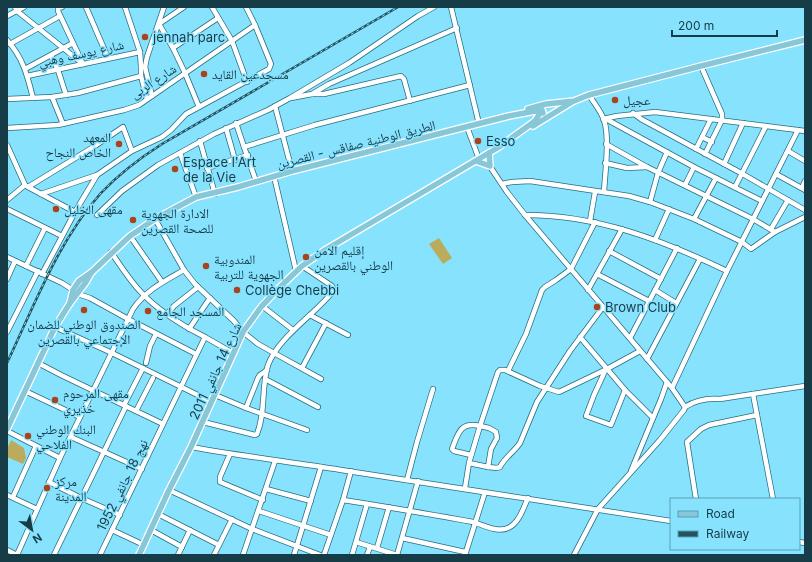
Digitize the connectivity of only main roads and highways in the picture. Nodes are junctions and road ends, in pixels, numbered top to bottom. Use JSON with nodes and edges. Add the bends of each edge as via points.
{"nodes":[{"id":1,"x":805,"y":40,"type":"edge"},
{"id":2,"x":574,"y":101,"type":"junction"},
{"id":3,"x":546,"y":104,"type":"junction"},
{"id":4,"x":542,"y":112,"type":"junction"},
{"id":5,"x":550,"y":115,"type":"junction"},
{"id":6,"x":509,"y":116,"type":"junction"},
{"id":7,"x":518,"y":133,"type":"junction"},
{"id":8,"x":482,"y":157,"type":"junction"},
{"id":9,"x":91,"y":273,"type":"junction"},
{"id":10,"x":76,"y":284,"type":"junction"},
{"id":11,"x":82,"y":288,"type":"junction"},
{"id":12,"x":75,"y":292,"type":"junction"},
{"id":13,"x":7,"y":430,"type":"edge"},
{"id":14,"x":139,"y":555,"type":"edge"}],
"edges":[{"from":1,"to":2,"type":"main road","name":"الطريق الوطنية صفاقس - القصرين"},
{"from":2,"to":3,"type":"main road","name":"الطريق الوطنية صفاقس - القصرين"},
{"from":2,"to":5,"type":"main road","name":"شارع 14 جانفي 2011"},
{"from":3,"to":4,"type":"main road"},
{"from":3,"to":5,"type":"main road","via":[[552,107]]},
{"from":3,"to":6,"type":"main road","name":"الطريق الوطنية صفاقس - القصرين"},
{"from":4,"to":5,"type":"main road"},
{"from":4,"to":6,"type":"main road","name":"الطريق الوطنية صفاقس - القصرين"},
{"from":4,"to":7,"type":"main road","name":"شارع 14 جانفي 2011","via":[[535,121]]},
{"from":5,"to":7,"type":"main road","name":"شارع 14 جانفي 2011"},
{"from":6,"to":9,"type":"main road","name":"الطريق الوطنية صفاقس - القصرين","via":[[196,198],[154,219],[130,236]]},
{"from":7,"to":8,"type":"main road","name":"شارع 14 جانفي 2011"},
{"from":8,"to":8,"type":"main road","via":[[490,166]]},
{"from":8,"to":14,"type":"main road","name":"شارع 14 جانفي 2011","via":[[345,237],[302,266],[262,306],[243,332]]},
{"from":9,"to":10,"type":"main road","name":"الطريق الوطنية صفاقس - القصرين"},
{"from":9,"to":11,"type":"main road","name":"الطريق الوطنية صفاقس - القصرين"},
{"from":10,"to":11,"type":"main road"},
{"from":10,"to":12,"type":"main road","name":"الطريق الوطنية صفاقس - القصرين"},
{"from":11,"to":12,"type":"main road","name":"الطريق الوطنية صفاقس - القصرين"},
{"from":12,"to":13,"type":"main road","name":"الطريق الوطنية صفاقس - القصرين","via":[[55,327]]}]}
